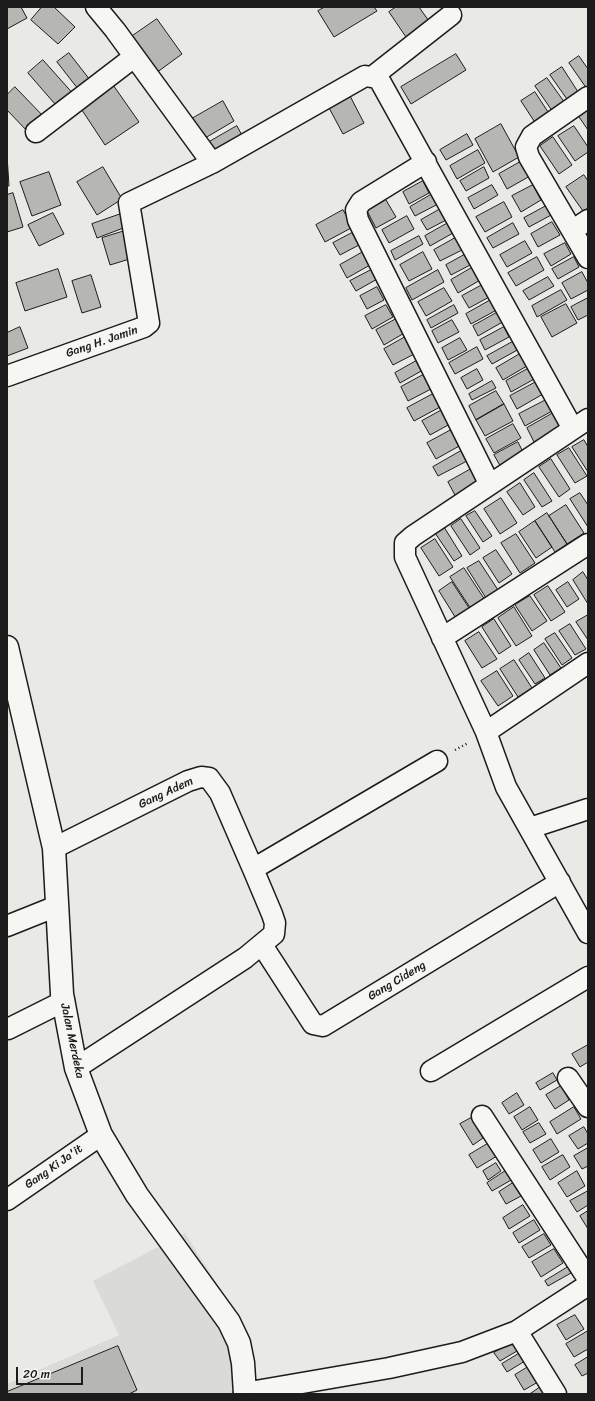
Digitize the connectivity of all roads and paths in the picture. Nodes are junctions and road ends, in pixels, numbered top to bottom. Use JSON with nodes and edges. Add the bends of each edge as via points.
{"nodes":[{"id":1,"x":96,"y":7,"type":"edge"},
{"id":2,"x":451,"y":16,"type":"dead end"},
{"id":3,"x":134,"y":57,"type":"junction"},
{"id":4,"x":372,"y":77,"type":"junction"},
{"id":5,"x":588,"y":97,"type":"edge"},
{"id":6,"x":36,"y":132,"type":"dead end"},
{"id":7,"x":426,"y":162,"type":"junction"},
{"id":8,"x":212,"y":164,"type":"junction"},
{"id":9,"x":580,"y":225,"type":"edge"},
{"id":10,"x":588,"y":258,"type":"edge"},
{"id":11,"x":7,"y":376,"type":"edge"},
{"id":12,"x":580,"y":424,"type":"edge"},
{"id":13,"x":489,"y":483,"type":"junction"},
{"id":14,"x":588,"y":544,"type":"edge"},
{"id":15,"x":442,"y":638,"type":"junction"},
{"id":16,"x":7,"y":647,"type":"edge"},
{"id":17,"x":588,"y":663,"type":"edge"},
{"id":18,"x":486,"y":732,"type":"junction"},
{"id":19,"x":437,"y":761,"type":"joint"},
{"id":20,"x":588,"y":809,"type":"edge"},
{"id":21,"x":530,"y":828,"type":"junction"},
{"id":22,"x":54,"y":848,"type":"junction"},
{"id":23,"x":253,"y":869,"type":"junction"},
{"id":24,"x":560,"y":882,"type":"junction"},
{"id":25,"x":57,"y":906,"type":"junction"},
{"id":26,"x":7,"y":926,"type":"edge"},
{"id":27,"x":588,"y":933,"type":"edge"},
{"id":28,"x":262,"y":945,"type":"junction"},
{"id":29,"x":588,"y":977,"type":"edge"},
{"id":30,"x":64,"y":1001,"type":"junction"},
{"id":31,"x":8,"y":1029,"type":"dead end"},
{"id":32,"x":76,"y":1068,"type":"junction"},
{"id":33,"x":430,"y":1071,"type":"dead end"},
{"id":34,"x":568,"y":1078,"type":"dead end"},
{"id":35,"x":588,"y":1107,"type":"edge"},
{"id":36,"x":482,"y":1116,"type":"dead end"},
{"id":37,"x":100,"y":1135,"type":"junction"},
{"id":38,"x":7,"y":1200,"type":"edge"},
{"id":39,"x":588,"y":1279,"type":"edge"},
{"id":40,"x":588,"y":1285,"type":"edge"},
{"id":41,"x":517,"y":1331,"type":"junction"},
{"id":42,"x":245,"y":1393,"type":"edge"},
{"id":43,"x":556,"y":1394,"type":"edge"}],
"edges":[{"from":1,"to":3,"type":"street"},
{"from":2,"to":4,"type":"street"},
{"from":3,"to":6,"type":"street"},
{"from":3,"to":8,"type":"street"},
{"from":4,"to":7,"type":"street","via":[[380,81]]},
{"from":4,"to":8,"type":"street","via":[[365,76]]},
{"from":5,"to":9,"type":"street","via":[[532,136],[526,146],[529,157]]},
{"from":7,"to":12,"type":"street"},
{"from":7,"to":13,"type":"street","via":[[361,202],[356,210],[358,220]]},
{"from":8,"to":11,"type":"street","name":"Gang H. Jamin","via":[[129,203],[149,323]]},
{"from":9,"to":10,"type":"street"},
{"from":12,"to":13,"type":"street"},
{"from":13,"to":15,"type":"street","via":[[406,543],[405,557]]},
{"from":14,"to":15,"type":"street"},
{"from":15,"to":18,"type":"street"},
{"from":16,"to":22,"type":"street","name":"Jalan Merdeka"},
{"from":17,"to":18,"type":"street"},
{"from":18,"to":19,"type":"path"},
{"from":18,"to":21,"type":"street","via":[[506,787]]},
{"from":19,"to":23,"type":"street"},
{"from":20,"to":21,"type":"street"},
{"from":21,"to":24,"type":"street"},
{"from":22,"to":23,"type":"street","name":"Gang Adem","via":[[188,781],[201,777],[209,778],[217,789]]},
{"from":22,"to":25,"type":"street","name":"Jalan Merdeka"},
{"from":23,"to":28,"type":"street","via":[[275,924],[274,934]]},
{"from":24,"to":27,"type":"street"},
{"from":24,"to":28,"type":"street","name":"Gang Cideng","via":[[323,1026],[313,1024]]},
{"from":25,"to":26,"type":"street"},
{"from":25,"to":30,"type":"street","name":"Jalan Merdeka"},
{"from":28,"to":32,"type":"street"},
{"from":29,"to":33,"type":"street"},
{"from":30,"to":31,"type":"street"},
{"from":30,"to":32,"type":"street","name":"Jalan Merdeka"},
{"from":32,"to":37,"type":"street","name":"Jalan Merdeka"},
{"from":34,"to":35,"type":"street"},
{"from":36,"to":39,"type":"street"},
{"from":37,"to":38,"type":"street","name":"Gang Ki Ja'it"},
{"from":37,"to":42,"type":"street","name":"Jalan Merdeka","via":[[137,1195],[229,1322],[239,1343]]},
{"from":40,"to":41,"type":"street"},
{"from":41,"to":42,"type":"street","via":[[462,1352],[389,1368]]},
{"from":41,"to":43,"type":"street"}]}
